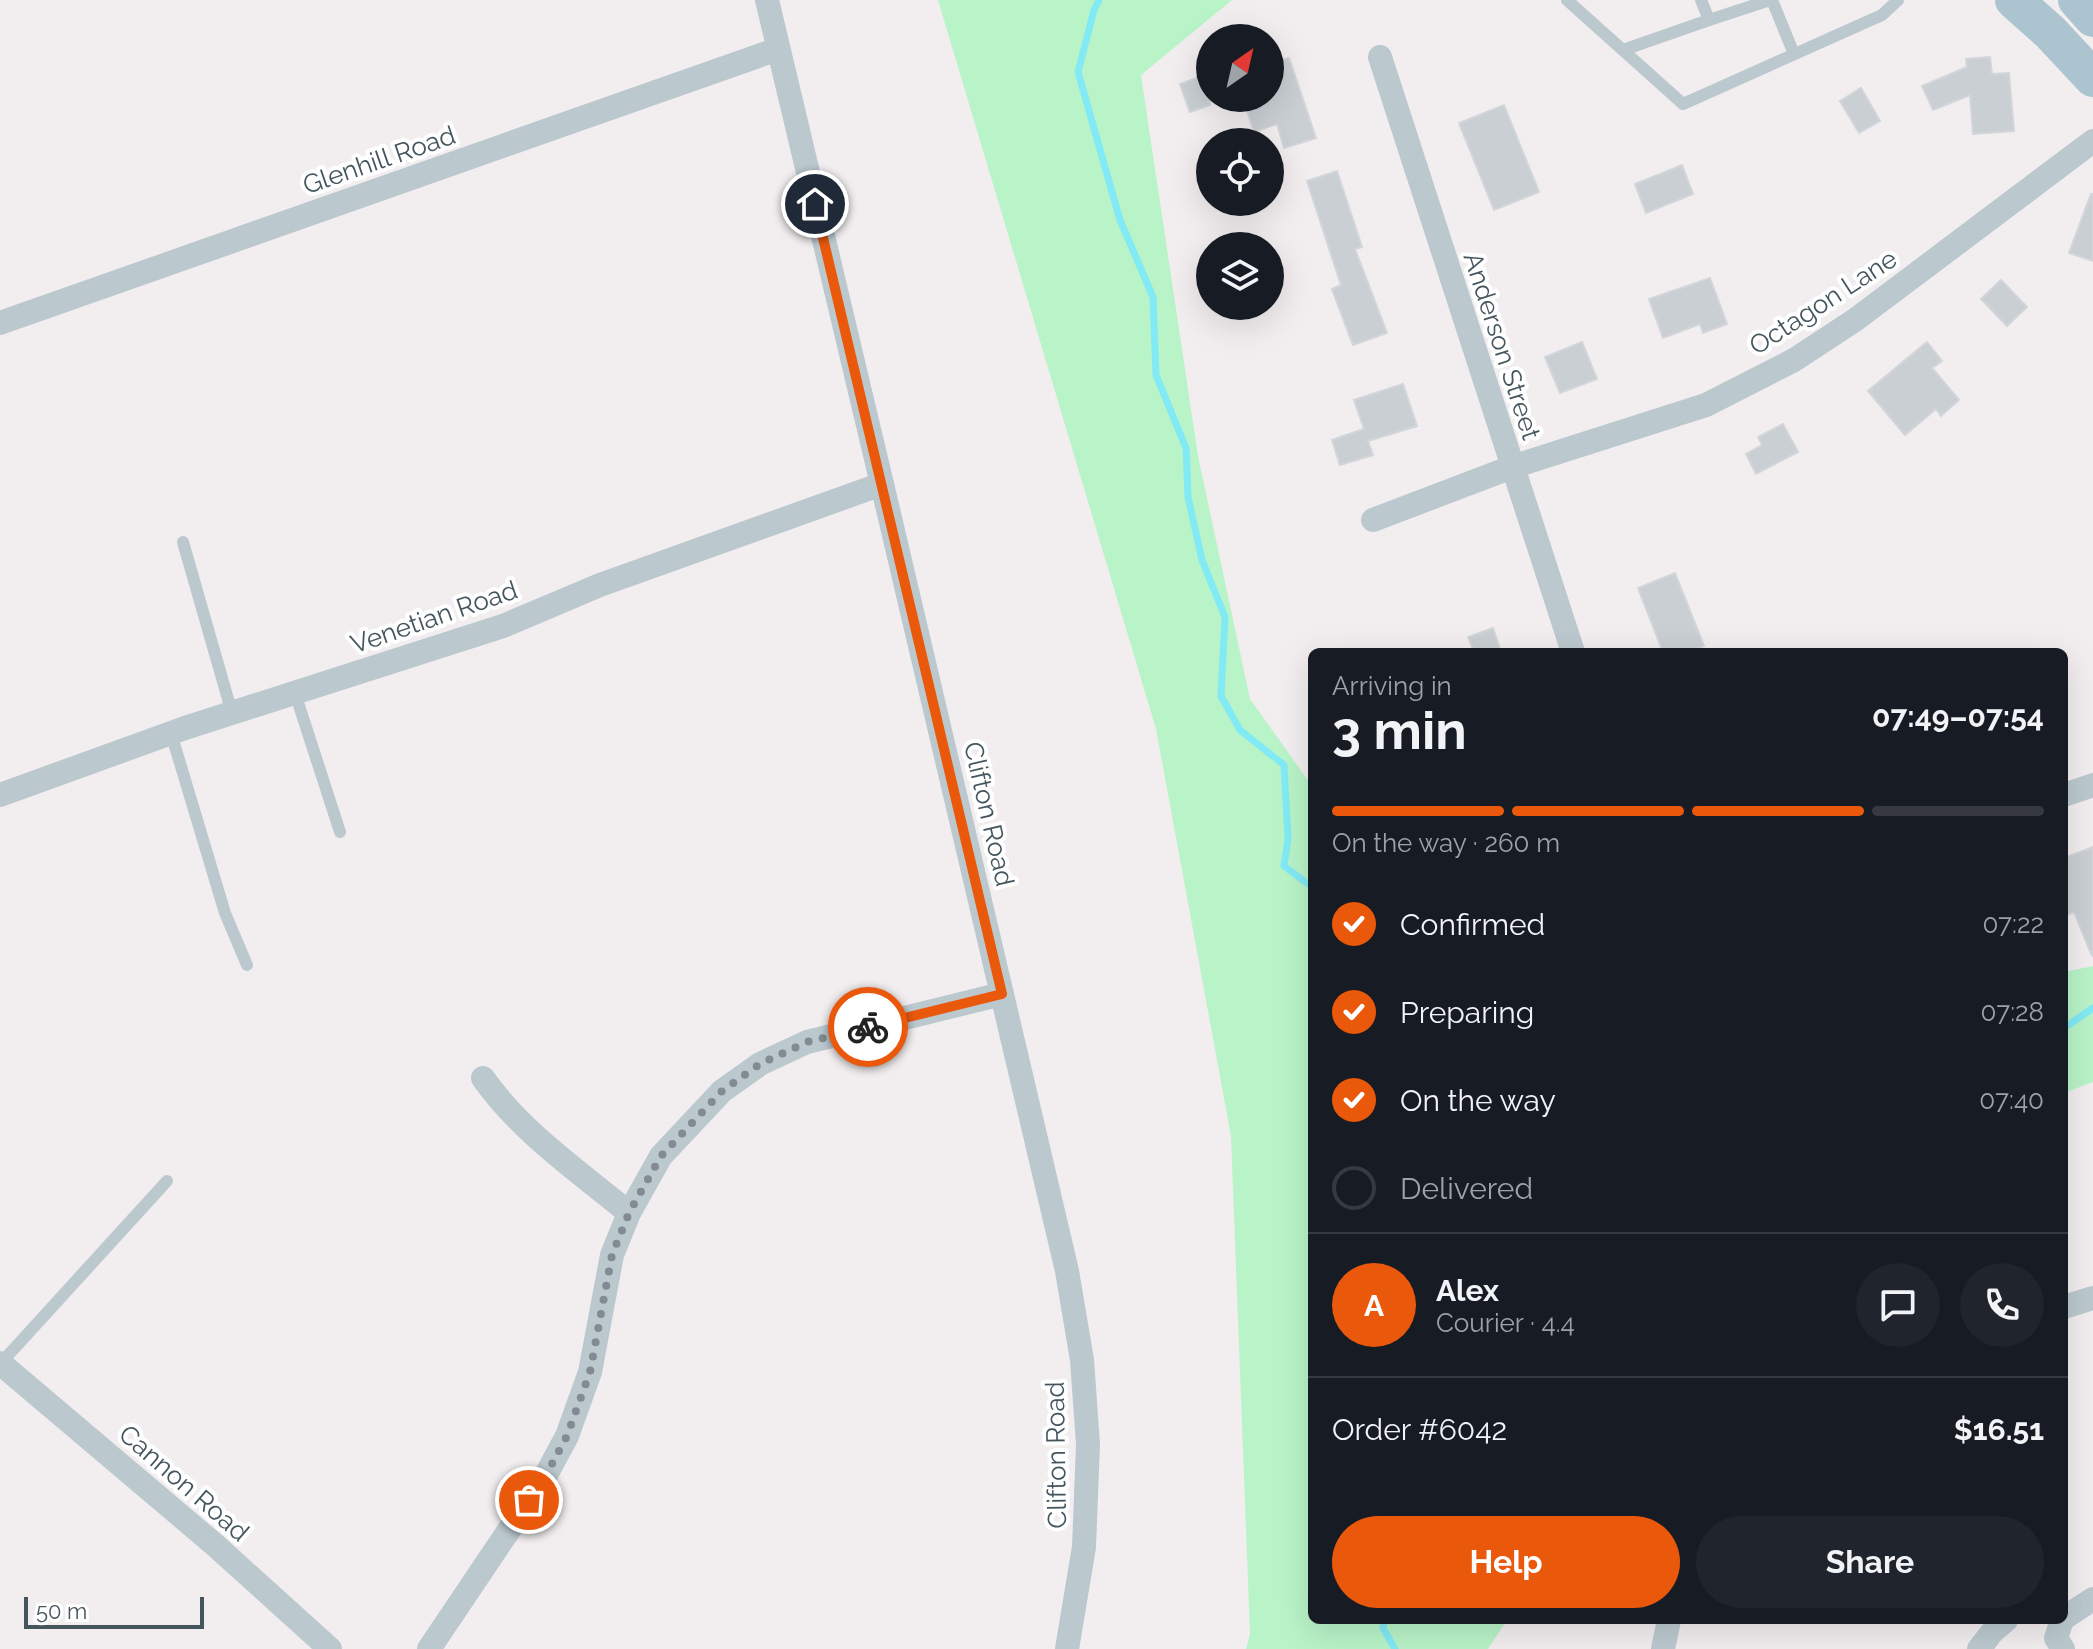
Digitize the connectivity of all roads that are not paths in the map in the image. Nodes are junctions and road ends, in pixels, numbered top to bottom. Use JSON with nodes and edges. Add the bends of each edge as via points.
{"nodes":[{"id":1,"x":767,"y":0,"type":"edge"},
{"id":2,"x":1567,"y":0,"type":"edge"},
{"id":3,"x":1701,"y":0,"type":"edge"},
{"id":4,"x":1771,"y":0,"type":"edge"},
{"id":5,"x":1898,"y":0,"type":"edge"},
{"id":6,"x":2014,"y":0,"type":"edge"},
{"id":7,"x":2077,"y":0,"type":"edge"},
{"id":8,"x":2093,"y":18,"type":"edge"},
{"id":9,"x":1709,"y":20,"type":"junction"},
{"id":10,"x":778,"y":49,"type":"junction"},
{"id":11,"x":1623,"y":50,"type":"junction"},
{"id":12,"x":1794,"y":54,"type":"junction"},
{"id":13,"x":1380,"y":57,"type":"dead end"},
{"id":14,"x":2093,"y":78,"type":"edge"},
{"id":15,"x":2093,"y":141,"type":"edge"},
{"id":16,"x":0,"y":323,"type":"edge"},
{"id":17,"x":1512,"y":467,"type":"junction"},
{"id":18,"x":882,"y":484,"type":"junction"},
{"id":19,"x":1373,"y":520,"type":"dead end"},
{"id":20,"x":183,"y":542,"type":"dead end"},
{"id":21,"x":1572,"y":648,"type":"edge"},
{"id":22,"x":295,"y":693,"type":"junction"},
{"id":23,"x":232,"y":713,"type":"junction"},
{"id":24,"x":171,"y":733,"type":"junction"},
{"id":25,"x":2093,"y":785,"type":"edge"},
{"id":26,"x":2068,"y":794,"type":"edge"},
{"id":27,"x":0,"y":795,"type":"edge"},
{"id":28,"x":340,"y":832,"type":"dead end"},
{"id":29,"x":247,"y":965,"type":"dead end"},
{"id":30,"x":1002,"y":994,"type":"junction"},
{"id":31,"x":483,"y":1078,"type":"dead end"},
{"id":32,"x":167,"y":1181,"type":"dead end"},
{"id":33,"x":629,"y":1213,"type":"junction"},
{"id":34,"x":2093,"y":1298,"type":"edge"},
{"id":35,"x":2068,"y":1306,"type":"edge"},
{"id":36,"x":0,"y":1363,"type":"edge"},
{"id":37,"x":2093,"y":1599,"type":"edge"},
{"id":38,"x":2068,"y":1616,"type":"edge"},
{"id":39,"x":1668,"y":1624,"type":"edge"},
{"id":40,"x":2001,"y":1624,"type":"edge"},
{"id":41,"x":2061,"y":1624,"type":"edge"},
{"id":42,"x":330,"y":1649,"type":"edge"},
{"id":43,"x":429,"y":1649,"type":"edge"},
{"id":44,"x":1067,"y":1649,"type":"edge"},
{"id":45,"x":1663,"y":1649,"type":"edge"},
{"id":46,"x":1979,"y":1649,"type":"edge"},
{"id":47,"x":2063,"y":1649,"type":"edge"}],
"edges":[{"from":1,"to":10,"type":"street","name":"Clifton Road"},
{"from":2,"to":11,"type":"lane"},
{"from":3,"to":9,"type":"lane"},
{"from":4,"to":9,"type":"lane"},
{"from":4,"to":12,"type":"lane"},
{"from":5,"to":12,"type":"lane","via":[[1882,15]]},
{"from":6,"to":14,"type":"main road"},
{"from":7,"to":8,"type":"main road"},
{"from":9,"to":11,"type":"lane"},
{"from":10,"to":16,"type":"street","name":"Glenhill Road"},
{"from":10,"to":18,"type":"street","name":"Clifton Road"},
{"from":11,"to":12,"type":"lane","via":[[1683,104]]},
{"from":13,"to":17,"type":"street","name":"Anderson Street"},
{"from":15,"to":17,"type":"street","name":"Octagon Lane","via":[[1794,360],[1706,405]]},
{"from":17,"to":19,"type":"street","name":"Octagon Lane"},
{"from":17,"to":21,"type":"street","name":"Anderson Street"},
{"from":18,"to":22,"type":"street","name":"Venetian Road","via":[[600,585],[503,626]]},
{"from":18,"to":30,"type":"street","name":"Clifton Road"},
{"from":20,"to":23,"type":"lane"},
{"from":22,"to":23,"type":"street","name":"Venetian Road"},
{"from":22,"to":28,"type":"lane"},
{"from":23,"to":24,"type":"street","name":"Venetian Road"},
{"from":24,"to":27,"type":"street","name":"Venetian Road"},
{"from":24,"to":29,"type":"lane","via":[[225,913]]},
{"from":25,"to":26,"type":"street"},
{"from":30,"to":33,"type":"street","via":[[807,1042],[760,1064],[722,1091],[661,1156]]},
{"from":30,"to":44,"type":"street","name":"Clifton Road","via":[[1067,1271],[1082,1360],[1088,1444],[1084,1547]]},
{"from":31,"to":33,"type":"street","via":[[528,1128]]},
{"from":32,"to":36,"type":"lane"},
{"from":33,"to":43,"type":"street","via":[[612,1255],[590,1372],[567,1436]]},
{"from":34,"to":35,"type":"street"},
{"from":36,"to":42,"type":"street","name":"Cannon Road"},
{"from":37,"to":38,"type":"street"},
{"from":39,"to":45,"type":"street"},
{"from":40,"to":46,"type":"street"},
{"from":41,"to":47,"type":"street","via":[[2056,1638]]}]}
